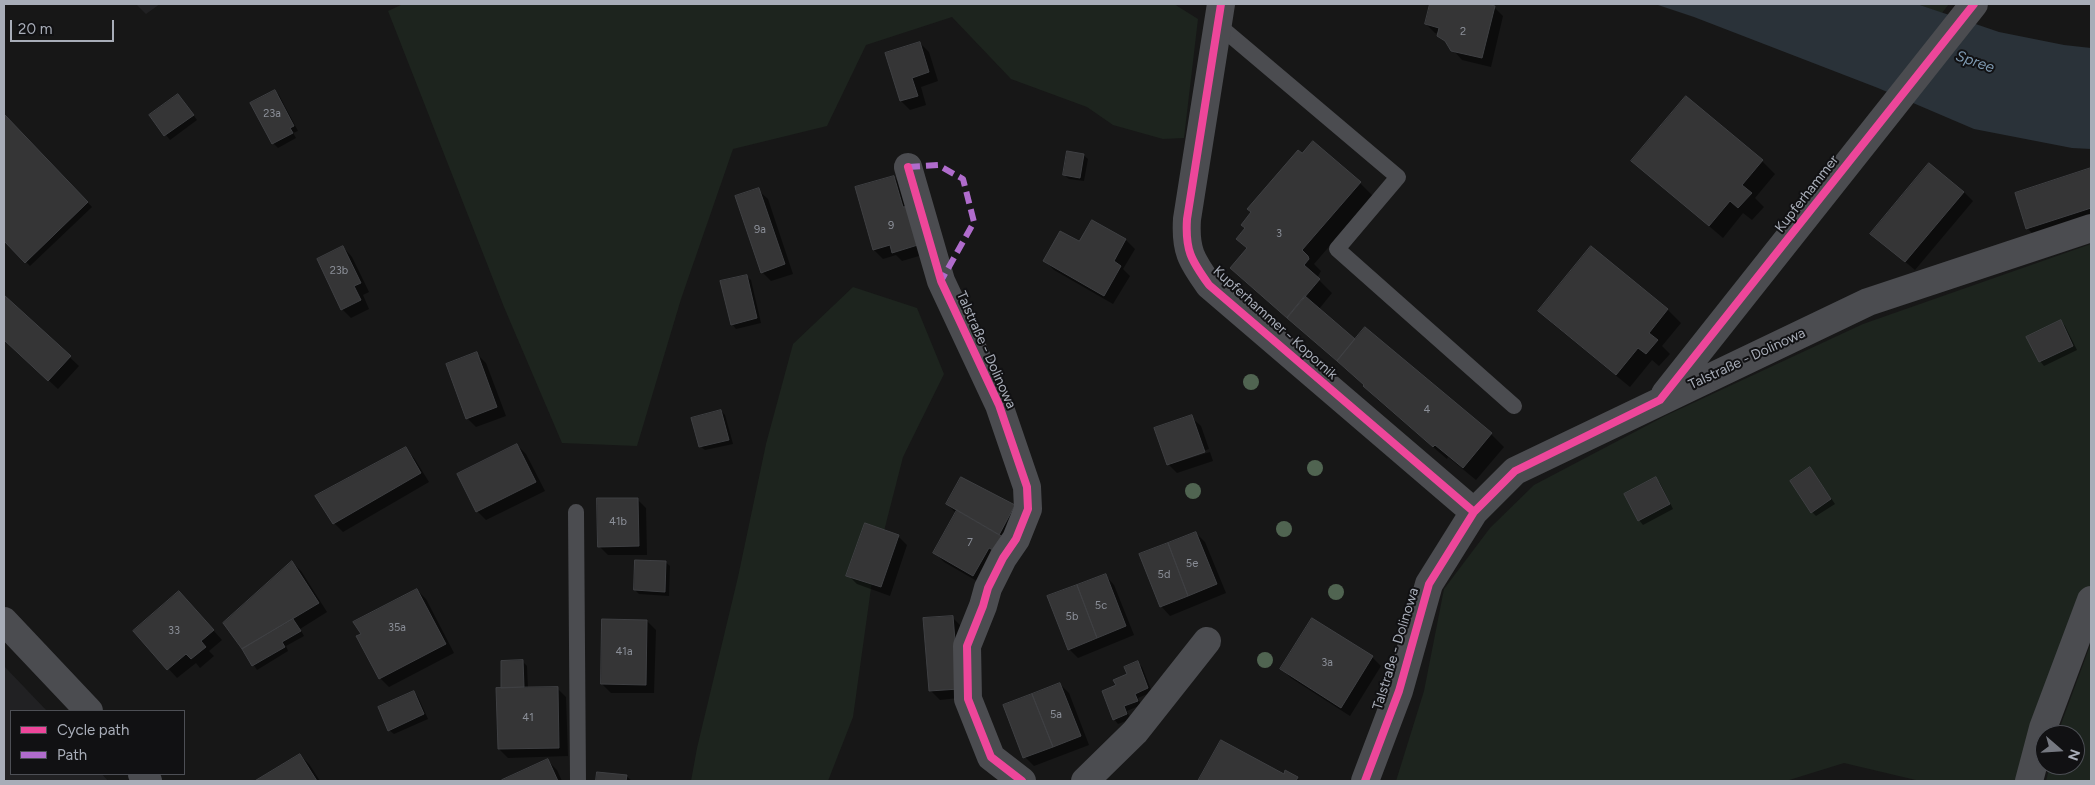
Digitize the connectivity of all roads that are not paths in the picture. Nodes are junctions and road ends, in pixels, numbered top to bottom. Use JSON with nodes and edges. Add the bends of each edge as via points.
{"nodes":[{"id":1,"x":1972,"y":7,"type":"edge"},
{"id":2,"x":1219,"y":14,"type":"edge"},
{"id":3,"x":908,"y":167,"type":"dead end"},
{"id":4,"x":2091,"y":228,"type":"edge"},
{"id":5,"x":1660,"y":400,"type":"junction"},
{"id":6,"x":1514,"y":406,"type":"dead end"},
{"id":7,"x":576,"y":512,"type":"dead end"},
{"id":8,"x":1474,"y":512,"type":"junction"},
{"id":9,"x":2091,"y":600,"type":"edge"},
{"id":10,"x":4,"y":621,"type":"edge"},
{"id":11,"x":1207,"y":641,"type":"dead end"},
{"id":12,"x":88,"y":710,"type":"edge"},
{"id":13,"x":578,"y":781,"type":"edge"},
{"id":14,"x":1022,"y":781,"type":"edge"},
{"id":15,"x":1085,"y":781,"type":"edge"},
{"id":16,"x":1365,"y":781,"type":"edge"},
{"id":17,"x":2029,"y":781,"type":"edge"}],
"edges":[{"from":1,"to":5,"type":"street","name":"Kupferhammer"},
{"from":2,"to":6,"type":"lane","via":[[1398,177],[1337,248]]},
{"from":2,"to":8,"type":"street","name":"Kupferhammer - Kopornik","via":[[1187,219],[1186,240],[1193,264],[1209,285]]},
{"from":3,"to":14,"type":"street","name":"Talstraße - Dolinowa","via":[[941,281],[999,405],[1027,487],[1028,509],[1016,539],[1002,558],[988,588],[967,646],[971,708],[991,757]]},
{"from":4,"to":5,"type":"street","name":"Talstraße - Dolinowa","via":[[1868,302]]},
{"from":5,"to":8,"type":"street","name":"Talstraße - Dolinowa","via":[[1515,470]]},
{"from":7,"to":13,"type":"lane"},
{"from":8,"to":16,"type":"street","name":"Talstraße - Dolinowa","via":[[1429,584],[1399,691]]},
{"from":9,"to":17,"type":"street","via":[[2043,728]]},
{"from":10,"to":12,"type":"street"},
{"from":11,"to":15,"type":"street","via":[[1135,732]]}]}
